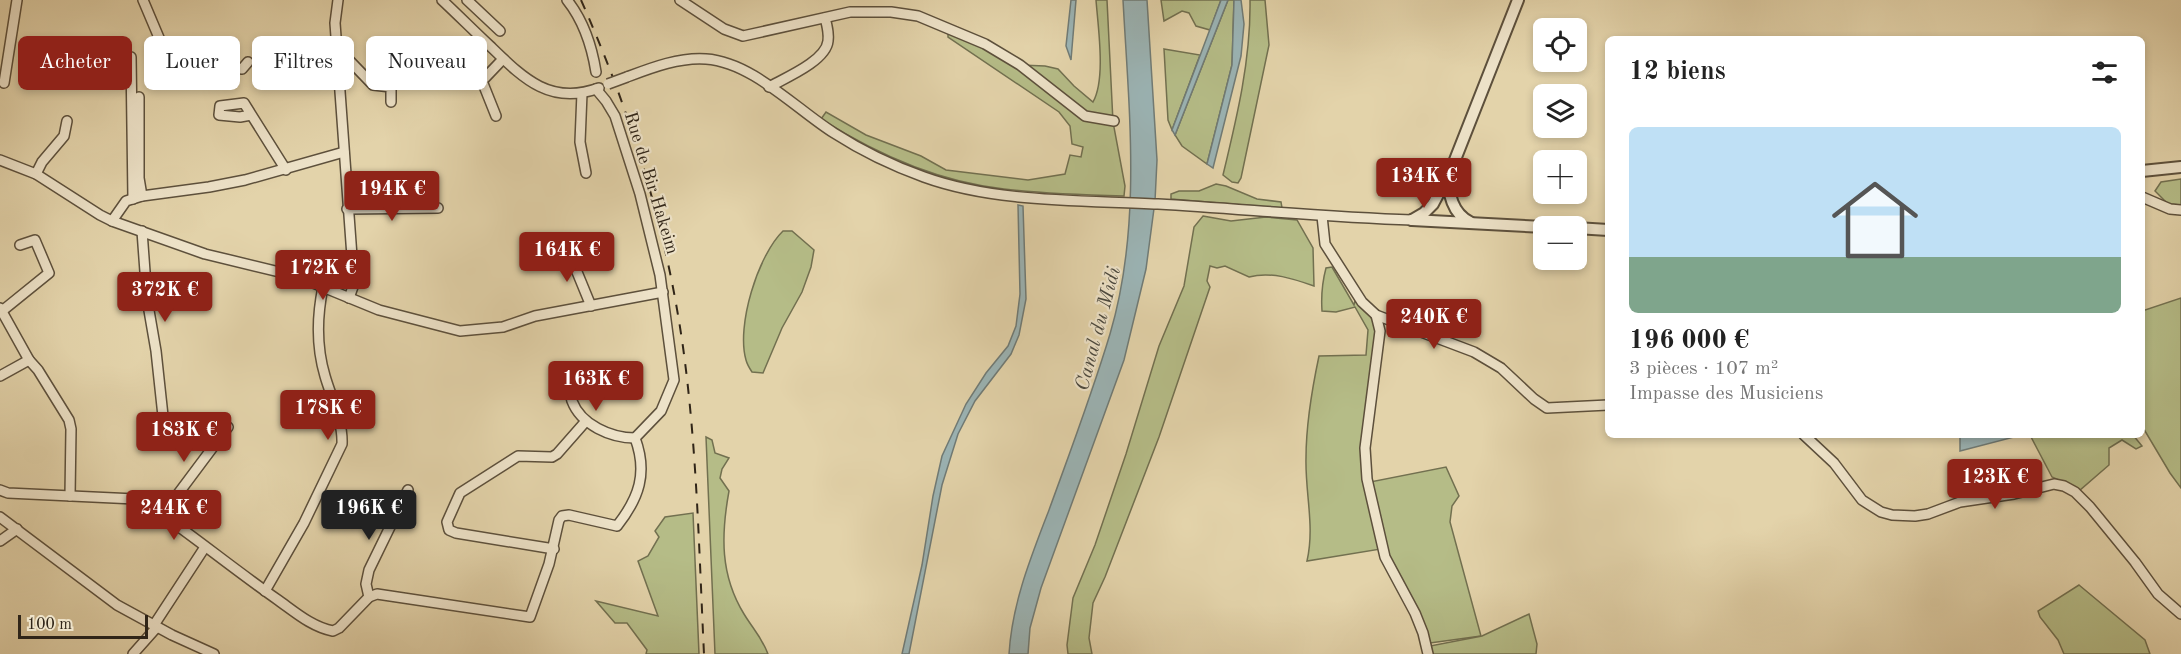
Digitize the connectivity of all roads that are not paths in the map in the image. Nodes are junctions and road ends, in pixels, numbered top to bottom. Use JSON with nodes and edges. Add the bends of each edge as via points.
{"nodes":[{"id":1,"x":17,"y":0,"type":"edge"},
{"id":2,"x":143,"y":0,"type":"edge"},
{"id":3,"x":338,"y":0,"type":"edge"},
{"id":4,"x":442,"y":0,"type":"edge"},
{"id":5,"x":467,"y":0,"type":"edge"},
{"id":6,"x":567,"y":0,"type":"edge"},
{"id":7,"x":680,"y":0,"type":"edge"},
{"id":8,"x":1518,"y":0,"type":"edge"},
{"id":9,"x":825,"y":18,"type":"junction"},
{"id":10,"x":500,"y":31,"type":"dead end"},
{"id":11,"x":336,"y":36,"type":"edge"},
{"id":12,"x":503,"y":59,"type":"junction"},
{"id":13,"x":248,"y":62,"type":"dead end"},
{"id":14,"x":354,"y":65,"type":"edge"},
{"id":15,"x":596,"y":72,"type":"dead end"},
{"id":16,"x":132,"y":80,"type":"edge"},
{"id":17,"x":4,"y":83,"type":"dead end"},
{"id":18,"x":769,"y":87,"type":"junction"},
{"id":19,"x":596,"y":89,"type":"junction"},
{"id":20,"x":340,"y":90,"type":"edge"},
{"id":21,"x":582,"y":93,"type":"junction"},
{"id":22,"x":139,"y":97,"type":"dead end"},
{"id":23,"x":391,"y":102,"type":"dead end"},
{"id":24,"x":251,"y":115,"type":"dead end"},
{"id":25,"x":496,"y":116,"type":"dead end"},
{"id":26,"x":67,"y":121,"type":"dead end"},
{"id":27,"x":1114,"y":121,"type":"dead end"},
{"id":28,"x":344,"y":152,"type":"junction"},
{"id":29,"x":0,"y":160,"type":"edge"},
{"id":30,"x":2181,"y":167,"type":"edge"},
{"id":31,"x":286,"y":170,"type":"junction"},
{"id":32,"x":1451,"y":170,"type":"junction"},
{"id":33,"x":2145,"y":171,"type":"edge"},
{"id":34,"x":585,"y":173,"type":"dead end"},
{"id":35,"x":36,"y":174,"type":"junction"},
{"id":36,"x":1441,"y":190,"type":"junction"},
{"id":37,"x":137,"y":198,"type":"junction"},
{"id":38,"x":2145,"y":198,"type":"edge"},
{"id":39,"x":1452,"y":199,"type":"junction"},
{"id":40,"x":438,"y":208,"type":"dead end"},
{"id":41,"x":347,"y":209,"type":"junction"},
{"id":42,"x":2181,"y":210,"type":"edge"},
{"id":43,"x":1322,"y":216,"type":"junction"},
{"id":44,"x":1412,"y":220,"type":"junction"},
{"id":45,"x":112,"y":221,"type":"junction"},
{"id":46,"x":1443,"y":221,"type":"junction"},
{"id":47,"x":1472,"y":223,"type":"junction"},
{"id":48,"x":1533,"y":226,"type":"edge"},
{"id":49,"x":1587,"y":229,"type":"edge"},
{"id":50,"x":1605,"y":230,"type":"edge"},
{"id":51,"x":142,"y":231,"type":"junction"},
{"id":52,"x":20,"y":245,"type":"dead end"},
{"id":53,"x":568,"y":250,"type":"dead end"},
{"id":54,"x":323,"y":287,"type":"junction"},
{"id":55,"x":663,"y":292,"type":"junction"},
{"id":56,"x":349,"y":298,"type":"junction"},
{"id":57,"x":591,"y":306,"type":"junction"},
{"id":58,"x":1,"y":310,"type":"edge"},
{"id":59,"x":1376,"y":315,"type":"junction"},
{"id":60,"x":29,"y":360,"type":"junction"},
{"id":61,"x":0,"y":376,"type":"edge"},
{"id":62,"x":567,"y":378,"type":"dead end"},
{"id":63,"x":1605,"y":405,"type":"edge"},
{"id":64,"x":163,"y":417,"type":"dead end"},
{"id":65,"x":586,"y":421,"type":"junction"},
{"id":66,"x":228,"y":427,"type":"dead end"},
{"id":67,"x":635,"y":438,"type":"junction"},
{"id":68,"x":1807,"y":438,"type":"edge"},
{"id":69,"x":0,"y":490,"type":"edge"},
{"id":70,"x":408,"y":490,"type":"dead end"},
{"id":71,"x":70,"y":496,"type":"junction"},
{"id":72,"x":163,"y":514,"type":"junction"},
{"id":73,"x":0,"y":517,"type":"edge"},
{"id":74,"x":17,"y":529,"type":"junction"},
{"id":75,"x":0,"y":541,"type":"edge"},
{"id":76,"x":205,"y":547,"type":"junction"},
{"id":77,"x":554,"y":549,"type":"junction"},
{"id":78,"x":265,"y":591,"type":"junction"},
{"id":79,"x":369,"y":597,"type":"junction"},
{"id":80,"x":2181,"y":614,"type":"edge"},
{"id":81,"x":155,"y":626,"type":"junction"},
{"id":82,"x":133,"y":654,"type":"edge"},
{"id":83,"x":213,"y":654,"type":"edge"},
{"id":84,"x":1428,"y":654,"type":"edge"}],
"edges":[{"from":1,"to":17,"type":"street"},
{"from":2,"to":13,"type":"street","via":[[168,59],[242,69]]},
{"from":3,"to":11,"type":"street","via":[[334,14]]},
{"from":4,"to":12,"type":"street"},
{"from":5,"to":10,"type":"street"},
{"from":6,"to":15,"type":"street","via":[[580,19]]},
{"from":7,"to":9,"type":"street","via":[[724,29],[743,36]]},
{"from":8,"to":32,"type":"street"},
{"from":9,"to":18,"type":"street","via":[[828,44],[824,52]]},
{"from":9,"to":27,"type":"street","via":[[850,12],[891,12],[929,20],[985,44],[1020,65],[1085,116]]},
{"from":12,"to":21,"type":"street","via":[[540,88]]},
{"from":12,"to":25,"type":"street","via":[[482,81]]},
{"from":14,"to":23,"type":"street","via":[[373,85],[391,87]]},
{"from":16,"to":37,"type":"street"},
{"from":18,"to":19,"type":"street","bridge":true,"via":[[746,72],[703,59],[679,61]]},
{"from":18,"to":43,"type":"street","via":[[842,138],[886,162],[973,190]]},
{"from":19,"to":21,"type":"street"},
{"from":19,"to":55,"type":"street","name":"Rue de Bir Hakeim","via":[[618,126]]},
{"from":20,"to":28,"type":"street"},
{"from":21,"to":34,"type":"street","via":[[580,142]]},
{"from":22,"to":37,"type":"street"},
{"from":24,"to":31,"type":"street"},
{"from":26,"to":35,"type":"street","via":[[64,136]]},
{"from":28,"to":31,"type":"street"},
{"from":28,"to":41,"type":"street"},
{"from":29,"to":35,"type":"street"},
{"from":30,"to":33,"type":"street"},
{"from":31,"to":37,"type":"street"},
{"from":32,"to":36,"type":"street"},
{"from":32,"to":39,"type":"street"},
{"from":35,"to":45,"type":"street"},
{"from":36,"to":44,"type":"street","via":[[1433,204]]},
{"from":36,"to":46,"type":"street","via":[[1438,214]]},
{"from":37,"to":45,"type":"street","via":[[126,201]]},
{"from":38,"to":42,"type":"street"},
{"from":39,"to":46,"type":"street","via":[[1452,210]]},
{"from":39,"to":47,"type":"street","via":[[1457,211]]},
{"from":40,"to":41,"type":"street"},
{"from":41,"to":56,"type":"street","via":[[354,284]]},
{"from":43,"to":44,"type":"street"},
{"from":43,"to":59,"type":"street","via":[[1325,244],[1362,302]]},
{"from":44,"to":46,"type":"street"},
{"from":45,"to":51,"type":"street"},
{"from":46,"to":47,"type":"street"},
{"from":47,"to":48,"type":"street"},
{"from":49,"to":50,"type":"street"},
{"from":51,"to":54,"type":"street","via":[[205,254],[296,276]]},
{"from":51,"to":64,"type":"street"},
{"from":52,"to":58,"type":"street","via":[[35,240],[49,273]]},
{"from":53,"to":57,"type":"street"},
{"from":54,"to":56,"type":"street"},
{"from":54,"to":78,"type":"street","via":[[317,335],[342,444]]},
{"from":55,"to":57,"type":"street"},
{"from":55,"to":67,"type":"street","name":"Rue de Bir Hakeim","via":[[674,380],[661,411]]},
{"from":56,"to":57,"type":"street","via":[[401,317],[460,331],[503,327],[535,316]]},
{"from":58,"to":60,"type":"street"},
{"from":59,"to":63,"type":"street","via":[[1474,351],[1501,368],[1547,408]]},
{"from":59,"to":84,"type":"street","via":[[1380,331],[1365,448],[1367,479],[1385,557],[1415,613]]},
{"from":60,"to":61,"type":"street"},
{"from":60,"to":71,"type":"street","via":[[69,420]]},
{"from":62,"to":65,"type":"street","via":[[572,401]]},
{"from":65,"to":67,"type":"street","via":[[608,433]]},
{"from":65,"to":77,"type":"street","via":[[552,457],[518,456],[460,493],[447,522],[449,530],[456,533]]},
{"from":66,"to":72,"type":"street"},
{"from":67,"to":77,"type":"street","via":[[641,483],[624,517],[617,526],[562,516]]},
{"from":68,"to":80,"type":"street","via":[[1834,463],[1862,500],[1892,515],[1928,514],[1960,502],[2054,484],[2064,486],[2090,507],[2158,594]]},
{"from":69,"to":71,"type":"street"},
{"from":70,"to":79,"type":"street","via":[[369,570]]},
{"from":71,"to":72,"type":"street","via":[[135,499]]},
{"from":72,"to":76,"type":"street"},
{"from":73,"to":74,"type":"street"},
{"from":74,"to":75,"type":"street"},
{"from":74,"to":81,"type":"street","via":[[102,595]]},
{"from":76,"to":78,"type":"street"},
{"from":76,"to":81,"type":"street"},
{"from":77,"to":79,"type":"street","via":[[530,617],[377,594]]},
{"from":78,"to":79,"type":"street","via":[[315,626],[333,631]]},
{"from":81,"to":82,"type":"street"},
{"from":81,"to":83,"type":"street"}]}
